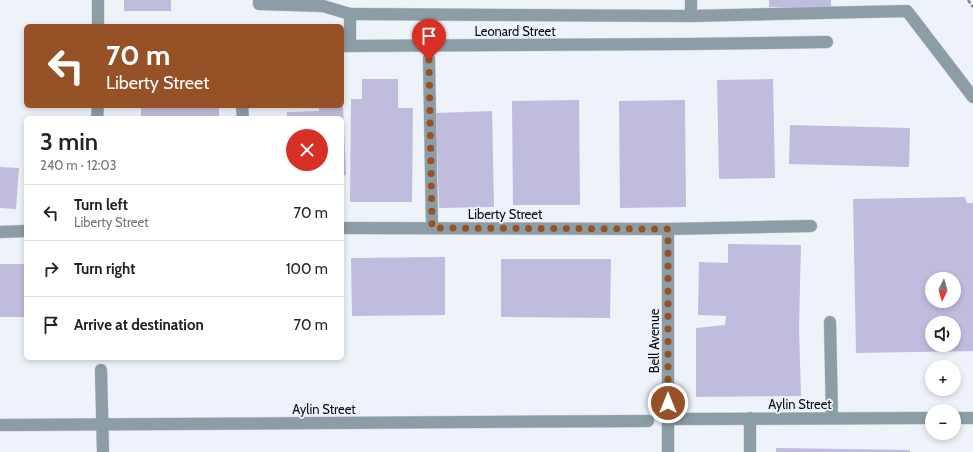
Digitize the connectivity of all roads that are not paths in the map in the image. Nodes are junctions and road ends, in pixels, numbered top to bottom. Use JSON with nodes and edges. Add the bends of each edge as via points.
{"nodes":[{"id":1,"x":98,"y":0,"type":"edge"},
{"id":2,"x":259,"y":0,"type":"edge"},
{"id":3,"x":691,"y":0,"type":"edge"},
{"id":4,"x":350,"y":14,"type":"junction"},
{"id":5,"x":691,"y":16,"type":"junction"},
{"id":6,"x":98,"y":24,"type":"edge"},
{"id":7,"x":827,"y":42,"type":"dead end"},
{"id":8,"x":346,"y":46,"type":"edge"},
{"id":9,"x":429,"y":60,"type":"dead end"},
{"id":10,"x":973,"y":98,"type":"edge"},
{"id":11,"x":811,"y":226,"type":"dead end"},
{"id":12,"x":344,"y":228,"type":"edge"},
{"id":13,"x":432,"y":228,"type":"junction"},
{"id":14,"x":668,"y":229,"type":"junction"},
{"id":15,"x":24,"y":231,"type":"edge"},
{"id":16,"x":0,"y":232,"type":"edge"},
{"id":17,"x":830,"y":322,"type":"dead end"},
{"id":18,"x":101,"y":370,"type":"dead end"},
{"id":19,"x":750,"y":418,"type":"junction"},
{"id":20,"x":832,"y":418,"type":"junction"},
{"id":21,"x":925,"y":418,"type":"edge"},
{"id":22,"x":961,"y":418,"type":"edge"},
{"id":23,"x":973,"y":418,"type":"edge"},
{"id":24,"x":668,"y":419,"type":"junction"},
{"id":25,"x":648,"y":421,"type":"dead end"},
{"id":26,"x":103,"y":424,"type":"junction"},
{"id":27,"x":0,"y":425,"type":"edge"},
{"id":28,"x":103,"y":452,"type":"edge"},
{"id":29,"x":668,"y":452,"type":"edge"},
{"id":30,"x":750,"y":452,"type":"edge"}],
"edges":[{"from":1,"to":6,"type":"street"},
{"from":2,"to":4,"type":"street","via":[[259,4],[323,6]]},
{"from":3,"to":5,"type":"street"},
{"from":4,"to":5,"type":"street"},
{"from":4,"to":8,"type":"street"},
{"from":5,"to":10,"type":"street","via":[[907,11]]},
{"from":7,"to":8,"type":"street","name":"Leonard Street"},
{"from":9,"to":13,"type":"street"},
{"from":11,"to":14,"type":"street","name":"Liberty Street"},
{"from":12,"to":13,"type":"street","name":"Liberty Street"},
{"from":13,"to":14,"type":"street","name":"Liberty Street"},
{"from":14,"to":24,"type":"street","name":"Bell Avenue"},
{"from":15,"to":16,"type":"street"},
{"from":17,"to":20,"type":"street"},
{"from":18,"to":26,"type":"street"},
{"from":19,"to":20,"type":"street","name":"Aylin Street"},
{"from":19,"to":24,"type":"street","name":"Aylin Street"},
{"from":19,"to":30,"type":"street"},
{"from":20,"to":21,"type":"street","name":"Aylin Street"},
{"from":22,"to":23,"type":"street"},
{"from":24,"to":29,"type":"street","name":"Bell Avenue"},
{"from":25,"to":26,"type":"street","name":"Aylin Street"},
{"from":26,"to":27,"type":"street","name":"Aylin Street"},
{"from":26,"to":28,"type":"street"}]}
